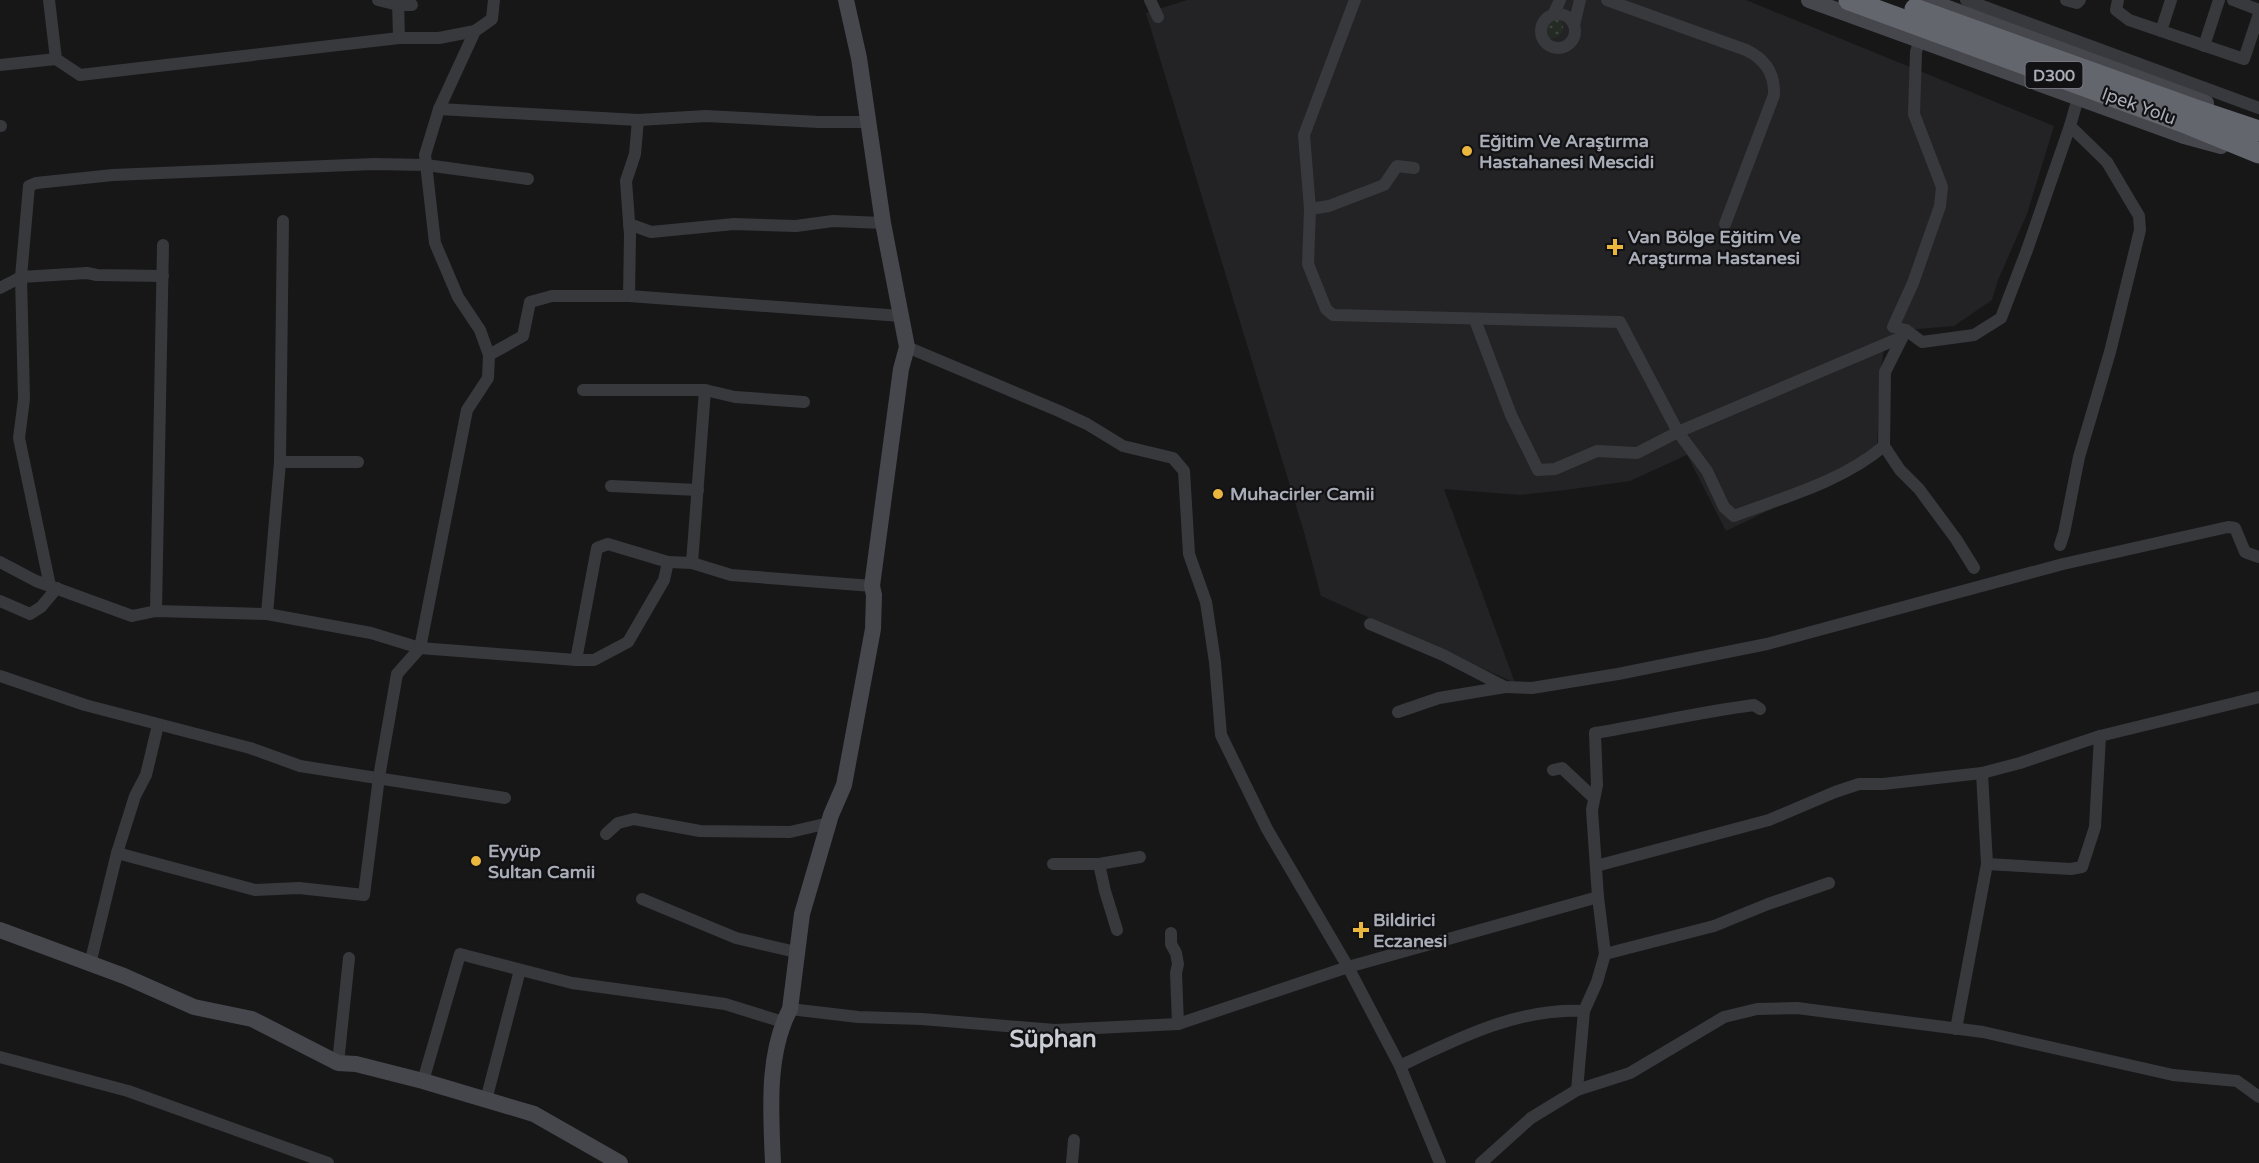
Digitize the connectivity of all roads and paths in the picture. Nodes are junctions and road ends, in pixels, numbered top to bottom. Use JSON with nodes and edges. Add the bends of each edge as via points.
{"nodes":[{"id":1,"x":49,"y":0,"type":"edge"},
{"id":2,"x":378,"y":0,"type":"edge"},
{"id":3,"x":494,"y":0,"type":"edge"},
{"id":4,"x":846,"y":0,"type":"edge"},
{"id":5,"x":1150,"y":0,"type":"edge"},
{"id":6,"x":1355,"y":0,"type":"edge"},
{"id":7,"x":1560,"y":0,"type":"edge"},
{"id":8,"x":1580,"y":0,"type":"edge"},
{"id":9,"x":1607,"y":0,"type":"edge"},
{"id":10,"x":1809,"y":0,"type":"edge"},
{"id":11,"x":1848,"y":0,"type":"edge"},
{"id":12,"x":1891,"y":0,"type":"edge"},
{"id":13,"x":1926,"y":0,"type":"edge"},
{"id":14,"x":1966,"y":0,"type":"edge"},
{"id":15,"x":2066,"y":0,"type":"edge"},
{"id":16,"x":2080,"y":0,"type":"edge"},
{"id":17,"x":2118,"y":0,"type":"edge"},
{"id":18,"x":2171,"y":0,"type":"edge"},
{"id":19,"x":2219,"y":0,"type":"edge"},
{"id":20,"x":2233,"y":0,"type":"edge"},
{"id":21,"x":398,"y":3,"type":"edge"},
{"id":22,"x":412,"y":5,"type":"dead end"},
{"id":23,"x":2259,"y":12,"type":"edge"},
{"id":24,"x":1553,"y":15,"type":"junction"},
{"id":25,"x":1158,"y":17,"type":"dead end"},
{"id":26,"x":1574,"y":25,"type":"junction"},
{"id":27,"x":475,"y":31,"type":"junction"},
{"id":28,"x":2161,"y":31,"type":"junction"},
{"id":29,"x":399,"y":38,"type":"junction"},
{"id":30,"x":1920,"y":39,"type":"junction"},
{"id":31,"x":2204,"y":46,"type":"junction"},
{"id":32,"x":56,"y":59,"type":"junction"},
{"id":33,"x":0,"y":65,"type":"edge"},
{"id":34,"x":2078,"y":98,"type":"junction"},
{"id":35,"x":2259,"y":108,"type":"edge"},
{"id":36,"x":439,"y":109,"type":"junction"},
{"id":37,"x":638,"y":120,"type":"junction"},
{"id":38,"x":868,"y":122,"type":"junction"},
{"id":39,"x":2070,"y":126,"type":"junction"},
{"id":40,"x":2259,"y":129,"type":"edge"},
{"id":41,"x":2259,"y":154,"type":"edge"},
{"id":42,"x":426,"y":165,"type":"junction"},
{"id":43,"x":1414,"y":168,"type":"dead end"},
{"id":44,"x":528,"y":179,"type":"dead end"},
{"id":45,"x":1311,"y":209,"type":"junction"},
{"id":46,"x":282,"y":221,"type":"dead end"},
{"id":47,"x":883,"y":222,"type":"junction"},
{"id":48,"x":629,"y":224,"type":"junction"},
{"id":49,"x":1725,"y":224,"type":"dead end"},
{"id":50,"x":164,"y":245,"type":"dead end"},
{"id":51,"x":163,"y":276,"type":"junction"},
{"id":52,"x":21,"y":277,"type":"junction"},
{"id":53,"x":0,"y":288,"type":"edge"},
{"id":54,"x":629,"y":296,"type":"junction"},
{"id":55,"x":901,"y":316,"type":"junction"},
{"id":56,"x":1475,"y":320,"type":"junction"},
{"id":57,"x":1904,"y":333,"type":"junction"},
{"id":58,"x":907,"y":347,"type":"junction"},
{"id":59,"x":489,"y":356,"type":"junction"},
{"id":60,"x":583,"y":390,"type":"dead end"},
{"id":61,"x":705,"y":390,"type":"junction"},
{"id":62,"x":804,"y":402,"type":"dead end"},
{"id":63,"x":1678,"y":432,"type":"junction"},
{"id":64,"x":1884,"y":446,"type":"junction"},
{"id":65,"x":280,"y":462,"type":"junction"},
{"id":66,"x":358,"y":462,"type":"dead end"},
{"id":67,"x":611,"y":486,"type":"dead end"},
{"id":68,"x":698,"y":490,"type":"junction"},
{"id":69,"x":2060,"y":545,"type":"dead end"},
{"id":70,"x":2259,"y":557,"type":"edge"},
{"id":71,"x":0,"y":562,"type":"edge"},
{"id":72,"x":668,"y":562,"type":"junction"},
{"id":73,"x":692,"y":563,"type":"junction"},
{"id":74,"x":1974,"y":568,"type":"dead end"},
{"id":75,"x":872,"y":586,"type":"junction"},
{"id":76,"x":53,"y":587,"type":"junction"},
{"id":77,"x":0,"y":601,"type":"edge"},
{"id":78,"x":156,"y":611,"type":"junction"},
{"id":79,"x":267,"y":614,"type":"junction"},
{"id":80,"x":1370,"y":624,"type":"dead end"},
{"id":81,"x":420,"y":648,"type":"junction"},
{"id":82,"x":576,"y":660,"type":"junction"},
{"id":83,"x":0,"y":676,"type":"edge"},
{"id":84,"x":1505,"y":687,"type":"junction"},
{"id":85,"x":2259,"y":697,"type":"edge"},
{"id":86,"x":1760,"y":709,"type":"dead end"},
{"id":87,"x":1398,"y":712,"type":"dead end"},
{"id":88,"x":158,"y":725,"type":"junction"},
{"id":89,"x":2100,"y":736,"type":"junction"},
{"id":90,"x":1553,"y":770,"type":"dead end"},
{"id":91,"x":1982,"y":773,"type":"junction"},
{"id":92,"x":379,"y":777,"type":"junction"},
{"id":93,"x":505,"y":798,"type":"dead end"},
{"id":94,"x":1594,"y":798,"type":"junction"},
{"id":95,"x":829,"y":823,"type":"junction"},
{"id":96,"x":606,"y":834,"type":"dead end"},
{"id":97,"x":117,"y":853,"type":"junction"},
{"id":98,"x":1140,"y":857,"type":"dead end"},
{"id":99,"x":1053,"y":864,"type":"dead end"},
{"id":100,"x":1099,"y":864,"type":"junction"},
{"id":101,"x":1986,"y":864,"type":"junction"},
{"id":102,"x":1596,"y":867,"type":"junction"},
{"id":103,"x":1829,"y":883,"type":"dead end"},
{"id":104,"x":1598,"y":897,"type":"junction"},
{"id":105,"x":642,"y":899,"type":"dead end"},
{"id":106,"x":0,"y":930,"type":"edge"},
{"id":107,"x":1118,"y":930,"type":"dead end"},
{"id":108,"x":1171,"y":933,"type":"dead end"},
{"id":109,"x":796,"y":951,"type":"junction"},
{"id":110,"x":1605,"y":954,"type":"junction"},
{"id":111,"x":349,"y":958,"type":"dead end"},
{"id":112,"x":90,"y":964,"type":"junction"},
{"id":113,"x":1348,"y":967,"type":"junction"},
{"id":114,"x":520,"y":970,"type":"junction"},
{"id":115,"x":1584,"y":1011,"type":"junction"},
{"id":116,"x":786,"y":1016,"type":"junction"},
{"id":117,"x":1178,"y":1024,"type":"junction"},
{"id":118,"x":1956,"y":1029,"type":"junction"},
{"id":119,"x":0,"y":1057,"type":"edge"},
{"id":120,"x":338,"y":1063,"type":"junction"},
{"id":121,"x":1400,"y":1066,"type":"junction"},
{"id":122,"x":423,"y":1081,"type":"junction"},
{"id":123,"x":1577,"y":1090,"type":"junction"},
{"id":124,"x":2259,"y":1096,"type":"edge"},
{"id":125,"x":486,"y":1101,"type":"junction"},
{"id":126,"x":1074,"y":1140,"type":"dead end"},
{"id":127,"x":309,"y":1160,"type":"edge"},
{"id":128,"x":328,"y":1163,"type":"edge"},
{"id":129,"x":620,"y":1163,"type":"edge"},
{"id":130,"x":773,"y":1163,"type":"edge"},
{"id":131,"x":1072,"y":1163,"type":"edge"},
{"id":132,"x":1440,"y":1163,"type":"edge"},
{"id":133,"x":1481,"y":1163,"type":"edge"}],
"edges":[{"from":1,"to":32,"type":"street"},
{"from":2,"to":21,"type":"street"},
{"from":3,"to":27,"type":"street","via":[[492,19]]},
{"from":4,"to":38,"type":"street","via":[[860,58]]},
{"from":5,"to":25,"type":"street"},
{"from":6,"to":45,"type":"street","via":[[1304,135]]},
{"from":7,"to":24,"type":"street"},
{"from":8,"to":26,"type":"street"},
{"from":9,"to":49,"type":"street","via":[[1752,53],[1767,67],[1774,95]]},
{"from":10,"to":30,"type":"street"},
{"from":11,"to":41,"type":"highway","name":"Ipek Yolu","number":"D300","via":[[2188,124]]},
{"from":12,"to":40,"type":"highway","name":"Ipek Yolu","number":"D300","via":[[2193,110]]},
{"from":13,"to":40,"type":"street","via":[[2202,101]]},
{"from":14,"to":35,"type":"street"},
{"from":15,"to":16,"type":"street"},
{"from":17,"to":28,"type":"street","via":[[2116,10],[2129,20]]},
{"from":18,"to":28,"type":"street"},
{"from":19,"to":31,"type":"street"},
{"from":20,"to":23,"type":"street"},
{"from":21,"to":22,"type":"street"},
{"from":21,"to":29,"type":"street"},
{"from":23,"to":31,"type":"street","via":[[2244,58]]},
{"from":24,"to":26,"type":"street","via":[[1564,15]]},
{"from":24,"to":26,"type":"street","via":[[1544,21],[1540,32],[1549,47],[1567,47],[1574,38]]},
{"from":27,"to":29,"type":"street","via":[[440,38]]},
{"from":27,"to":36,"type":"street"},
{"from":28,"to":31,"type":"street"},
{"from":29,"to":32,"type":"street","via":[[88,75],[80,75]]},
{"from":30,"to":34,"type":"street"},
{"from":30,"to":57,"type":"street","via":[[1914,114],[1942,187],[1940,206],[1893,327]]},
{"from":32,"to":33,"type":"street"},
{"from":34,"to":39,"type":"street"},
{"from":34,"to":41,"type":"street","via":[[2184,136]]},
{"from":36,"to":37,"type":"street"},
{"from":36,"to":42,"type":"street","via":[[425,155]]},
{"from":37,"to":38,"type":"street","via":[[706,116]]},
{"from":37,"to":48,"type":"street","via":[[626,181]]},
{"from":38,"to":47,"type":"street"},
{"from":39,"to":57,"type":"street","via":[[2001,318],[1974,335],[1922,342]]},
{"from":39,"to":69,"type":"street","via":[[2107,162],[2139,216],[2140,230],[2079,457]]},
{"from":42,"to":44,"type":"street"},
{"from":42,"to":52,"type":"street","via":[[229,169],[36,183],[28,190]]},
{"from":42,"to":59,"type":"street","via":[[435,243],[458,297],[480,330]]},
{"from":43,"to":45,"type":"street","via":[[1397,166],[1384,185]]},
{"from":45,"to":56,"type":"street","via":[[1308,264],[1326,309],[1333,315]]},
{"from":46,"to":65,"type":"street"},
{"from":47,"to":48,"type":"street","via":[[734,224],[651,231]]},
{"from":47,"to":55,"type":"street"},
{"from":48,"to":54,"type":"street"},
{"from":50,"to":51,"type":"street"},
{"from":51,"to":52,"type":"street","via":[[87,273]]},
{"from":51,"to":78,"type":"street"},
{"from":52,"to":53,"type":"street"},
{"from":52,"to":76,"type":"street","via":[[24,399],[19,438]]},
{"from":54,"to":55,"type":"street"},
{"from":54,"to":59,"type":"street","via":[[552,296],[530,302],[523,336]]},
{"from":55,"to":58,"type":"street"},
{"from":56,"to":63,"type":"street","via":[[1620,322]]},
{"from":56,"to":63,"type":"street","via":[[1511,415],[1538,470],[1555,470],[1597,451],[1637,453]]},
{"from":57,"to":63,"type":"street"},
{"from":57,"to":64,"type":"street","via":[[1885,372]]},
{"from":58,"to":75,"type":"street"},
{"from":58,"to":113,"type":"street","via":[[1059,411],[1123,446],[1173,458],[1184,471],[1189,554],[1206,602],[1221,735],[1267,829]]},
{"from":59,"to":81,"type":"street","via":[[488,378],[467,410]]},
{"from":60,"to":61,"type":"street"},
{"from":61,"to":62,"type":"street","via":[[735,397]]},
{"from":61,"to":68,"type":"street"},
{"from":63,"to":64,"type":"street","via":[[1707,471],[1724,507],[1734,516],[1839,474]]},
{"from":64,"to":74,"type":"street"},
{"from":65,"to":66,"type":"street"},
{"from":65,"to":79,"type":"street"},
{"from":67,"to":68,"type":"street"},
{"from":68,"to":73,"type":"street"},
{"from":70,"to":84,"type":"street","via":[[2245,552],[2235,528],[2228,527],[2063,564],[1767,644],[1618,674],[1532,688]]},
{"from":71,"to":76,"type":"street"},
{"from":72,"to":73,"type":"street"},
{"from":72,"to":82,"type":"street","via":[[664,580],[628,642],[594,660]]},
{"from":72,"to":82,"type":"street","via":[[608,544],[597,548]]},
{"from":73,"to":75,"type":"street","via":[[731,575]]},
{"from":75,"to":95,"type":"street","via":[[873,629],[844,785]]},
{"from":76,"to":77,"type":"street","via":[[41,607],[30,614]]},
{"from":76,"to":78,"type":"street","via":[[132,616]]},
{"from":78,"to":79,"type":"street"},
{"from":79,"to":81,"type":"street","via":[[371,633]]},
{"from":80,"to":84,"type":"street"},
{"from":81,"to":82,"type":"street"},
{"from":81,"to":92,"type":"street","via":[[397,674]]},
{"from":83,"to":88,"type":"street"},
{"from":84,"to":87,"type":"street","via":[[1439,698]]},
{"from":85,"to":89,"type":"street"},
{"from":86,"to":94,"type":"street","via":[[1754,705],[1701,712],[1595,733]]},
{"from":88,"to":92,"type":"street","via":[[250,748],[300,766]]},
{"from":88,"to":97,"type":"street","via":[[146,775]]},
{"from":89,"to":91,"type":"street"},
{"from":89,"to":101,"type":"street","via":[[2095,827],[2082,867]]},
{"from":90,"to":94,"type":"street","via":[[1562,768]]},
{"from":91,"to":101,"type":"street"},
{"from":91,"to":102,"type":"street","via":[[1859,784],[1769,820]]},
{"from":92,"to":93,"type":"street"},
{"from":92,"to":97,"type":"street","via":[[364,895],[299,888],[255,890]]},
{"from":94,"to":102,"type":"street"},
{"from":95,"to":96,"type":"street","via":[[790,832],[700,831],[633,819],[618,823]]},
{"from":95,"to":109,"type":"street","via":[[802,914]]},
{"from":97,"to":112,"type":"street"},
{"from":98,"to":100,"type":"street"},
{"from":99,"to":100,"type":"street"},
{"from":100,"to":107,"type":"street"},
{"from":101,"to":118,"type":"street"},
{"from":102,"to":104,"type":"street"},
{"from":103,"to":110,"type":"street","via":[[1714,927]]},
{"from":104,"to":110,"type":"street"},
{"from":104,"to":113,"type":"street"},
{"from":105,"to":109,"type":"street","via":[[736,938]]},
{"from":106,"to":112,"type":"street"},
{"from":108,"to":117,"type":"street","via":[[1178,964]]},
{"from":109,"to":116,"type":"street"},
{"from":110,"to":115,"type":"street"},
{"from":111,"to":120,"type":"street"},
{"from":112,"to":120,"type":"street","via":[[194,1007],[252,1019]]},
{"from":113,"to":117,"type":"street"},
{"from":113,"to":121,"type":"street"},
{"from":114,"to":116,"type":"street","via":[[572,983]]},
{"from":114,"to":122,"type":"street","via":[[460,954]]},
{"from":114,"to":125,"type":"street"},
{"from":115,"to":121,"type":"street","via":[[1542,1013],[1471,1032]]},
{"from":115,"to":123,"type":"street"},
{"from":116,"to":117,"type":"street","via":[[922,1019],[1055,1030]]},
{"from":116,"to":130,"type":"street","via":[[773,1068]]},
{"from":118,"to":123,"type":"street","via":[[1797,1008],[1757,1009],[1724,1017],[1630,1073]]},
{"from":118,"to":124,"type":"street","via":[[2173,1075],[2237,1081]]},
{"from":119,"to":127,"type":"street","via":[[128,1091]]},
{"from":120,"to":122,"type":"street"},
{"from":121,"to":132,"type":"street"},
{"from":122,"to":125,"type":"street"},
{"from":123,"to":133,"type":"street","via":[[1531,1118]]},
{"from":125,"to":129,"type":"street","via":[[534,1114]]},
{"from":126,"to":131,"type":"street"},
{"from":127,"to":128,"type":"street"}]}
